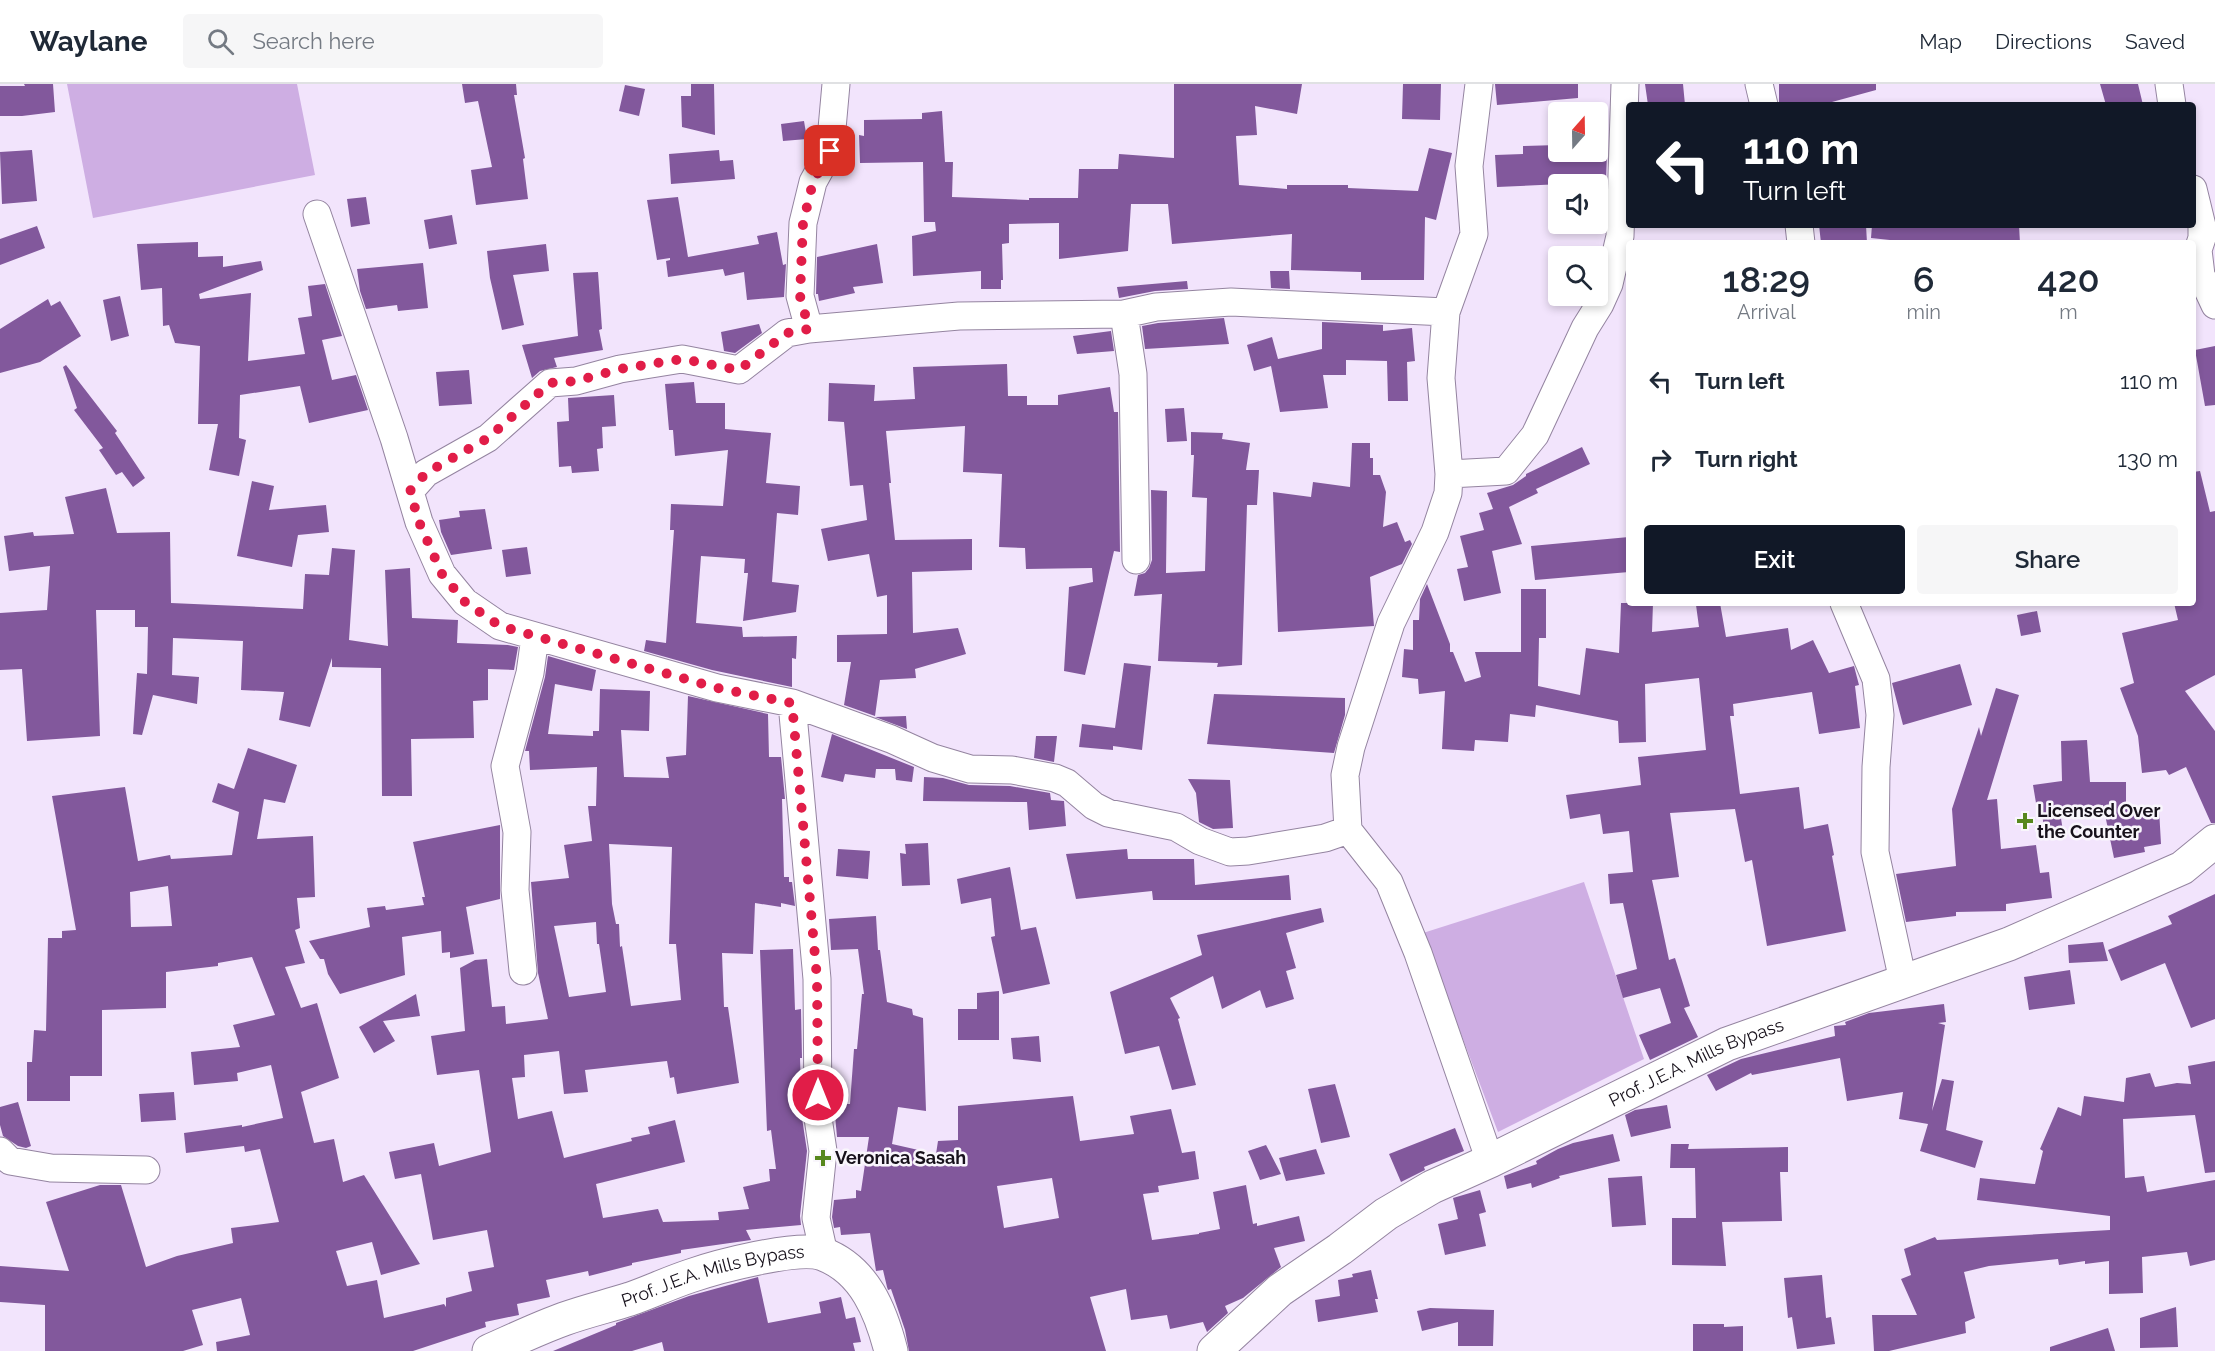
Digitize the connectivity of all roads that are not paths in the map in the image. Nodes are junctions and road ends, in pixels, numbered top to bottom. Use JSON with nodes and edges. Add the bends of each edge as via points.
{"nodes":[{"id":1,"x":836,"y":84,"type":"edge"},
{"id":2,"x":1479,"y":84,"type":"edge"},
{"id":3,"x":1625,"y":84,"type":"edge"},
{"id":4,"x":1759,"y":84,"type":"edge"},
{"id":5,"x":2169,"y":84,"type":"edge"},
{"id":6,"x":1763,"y":102,"type":"edge"},
{"id":7,"x":2172,"y":102,"type":"edge"},
{"id":8,"x":2196,"y":201,"type":"edge"},
{"id":9,"x":317,"y":214,"type":"dead end"},
{"id":10,"x":2215,"y":304,"type":"edge"},
{"id":11,"x":1446,"y":312,"type":"junction"},
{"id":12,"x":1124,"y":314,"type":"junction"},
{"id":13,"x":809,"y":329,"type":"junction"},
{"id":14,"x":1449,"y":474,"type":"junction"},
{"id":15,"x":410,"y":491,"type":"junction"},
{"id":16,"x":1136,"y":560,"type":"dead end"},
{"id":17,"x":1845,"y":606,"type":"edge"},
{"id":18,"x":535,"y":638,"type":"junction"},
{"id":19,"x":792,"y":703,"type":"junction"},
{"id":20,"x":1348,"y":830,"type":"junction"},
{"id":21,"x":2215,"y":841,"type":"edge"},
{"id":22,"x":523,"y":971,"type":"dead end"},
{"id":23,"x":1903,"y":981,"type":"junction"},
{"id":24,"x":0,"y":1151,"type":"edge"},
{"id":25,"x":1490,"y":1161,"type":"junction"},
{"id":26,"x":146,"y":1170,"type":"dead end"},
{"id":27,"x":824,"y":1254,"type":"junction"},
{"id":28,"x":489,"y":1351,"type":"edge"},
{"id":29,"x":891,"y":1351,"type":"edge"},
{"id":30,"x":1214,"y":1351,"type":"edge"}],
"edges":[{"from":1,"to":13,"type":"street","via":[[830,151],[813,182],[803,223],[800,296]]},
{"from":2,"to":11,"type":"street","via":[[1469,166],[1474,234]]},
{"from":3,"to":14,"type":"street","via":[[1620,236],[1600,304],[1535,435],[1520,456],[1506,471]]},
{"from":4,"to":6,"type":"street"},
{"from":5,"to":7,"type":"street"},
{"from":8,"to":10,"type":"street","via":[[2202,226],[2198,250],[2201,275]]},
{"from":9,"to":15,"type":"street"},
{"from":11,"to":12,"type":"street","via":[[1231,302],[1156,307]]},
{"from":11,"to":14,"type":"street","via":[[1441,378]]},
{"from":12,"to":13,"type":"street","via":[[959,316]]},
{"from":12,"to":16,"type":"street","via":[[1133,374]]},
{"from":13,"to":15,"type":"street","via":[[787,333],[739,370],[682,359],[550,383],[488,438],[426,473]]},
{"from":14,"to":20,"type":"street","via":[[1448,493],[1435,532],[1391,623],[1351,747],[1345,775]]},
{"from":15,"to":18,"type":"street","via":[[442,574],[465,602],[500,626]]},
{"from":17,"to":23,"type":"street","via":[[1876,679],[1881,715],[1875,852]]},
{"from":18,"to":19,"type":"street","via":[[717,688]]},
{"from":18,"to":22,"type":"street","via":[[530,673],[505,766],[517,832],[515,890]]},
{"from":19,"to":20,"type":"street","via":[[970,769],[1012,770],[1055,778],[1108,813],[1176,827],[1230,852],[1325,838]]},
{"from":19,"to":27,"type":"street","via":[[817,978],[818,1118],[823,1150],[816,1218]]},
{"from":20,"to":25,"type":"street","via":[[1389,882],[1418,953]]},
{"from":21,"to":23,"type":"street","name":"Prof. J.E.A. Mills Bypass","via":[[2182,868],[2009,944]]},
{"from":23,"to":25,"type":"street","name":"Prof. J.E.A. Mills Bypass","via":[[1727,1044]]},
{"from":24,"to":26,"type":"street","via":[[10,1161],[51,1168]]},
{"from":25,"to":30,"type":"street","name":"Prof. J.E.A. Mills Bypass","via":[[1432,1187],[1386,1214],[1280,1290]]},
{"from":27,"to":28,"type":"street","name":"Prof. J.E.A. Mills Bypass","via":[[797,1251],[692,1275],[564,1319]]},
{"from":27,"to":29,"type":"street","name":"Prof. J.E.A. Mills Bypass","via":[[860,1281],[872,1296]]}]}
